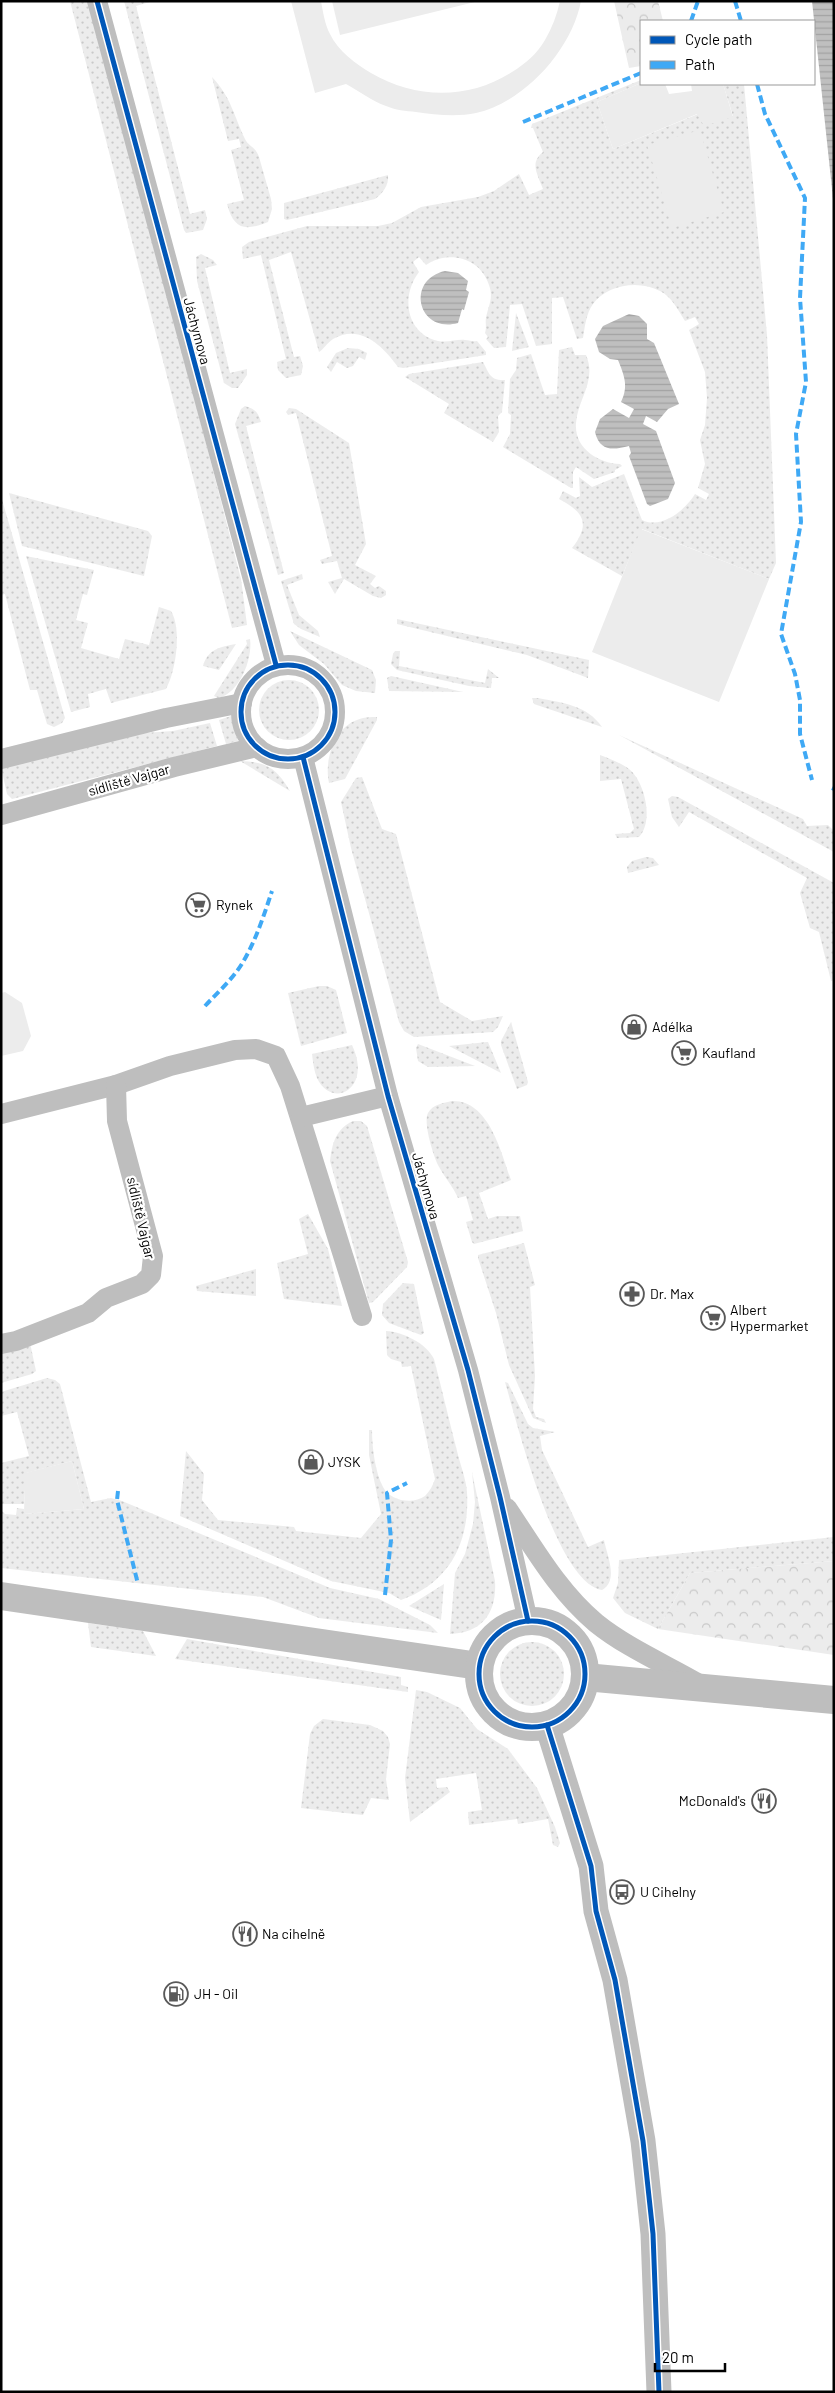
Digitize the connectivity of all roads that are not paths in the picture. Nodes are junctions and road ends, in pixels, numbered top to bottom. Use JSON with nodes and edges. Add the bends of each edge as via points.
{"nodes":[{"id":1,"x":98,"y":1,"type":"edge"},
{"id":2,"x":276,"y":666,"type":"junction"},
{"id":3,"x":242,"y":703,"type":"junction"},
{"id":4,"x":257,"y":747,"type":"junction"},
{"id":5,"x":303,"y":757,"type":"junction"},
{"id":6,"x":1,"y":759,"type":"edge"},
{"id":7,"x":1,"y":815,"type":"edge"},
{"id":8,"x":116,"y":1085,"type":"junction"},
{"id":9,"x":388,"y":1096,"type":"junction"},
{"id":10,"x":1,"y":1114,"type":"edge"},
{"id":11,"x":301,"y":1117,"type":"junction"},
{"id":12,"x":362,"y":1316,"type":"dead end"},
{"id":13,"x":1,"y":1344,"type":"edge"},
{"id":14,"x":500,"y":1497,"type":"junction"},
{"id":15,"x":1,"y":1596,"type":"edge"},
{"id":16,"x":528,"y":1621,"type":"junction"},
{"id":17,"x":479,"y":1666,"type":"junction"},
{"id":18,"x":585,"y":1677,"type":"junction"},
{"id":19,"x":705,"y":1687,"type":"junction"},
{"id":20,"x":834,"y":1700,"type":"edge"},
{"id":21,"x":547,"y":1726,"type":"junction"},
{"id":22,"x":659,"y":2392,"type":"edge"}],
"edges":[{"from":1,"to":2,"type":"street","name":"Jáchymova"},
{"from":2,"to":3,"type":"street","via":[[257,675],[245,692]]},
{"from":2,"to":5,"type":"street","via":[[300,665],[311,670],[334,696],[333,729],[321,746]]},
{"from":3,"to":4,"type":"street","via":[[242,722]]},
{"from":3,"to":6,"type":"street","via":[[156,720]]},
{"from":4,"to":5,"type":"street","via":[[279,758]]},
{"from":4,"to":7,"type":"street","name":"sídliště Vajgar"},
{"from":5,"to":9,"type":"street","name":"Jáchymova"},
{"from":8,"to":10,"type":"street"},
{"from":8,"to":11,"type":"street","via":[[170,1066],[236,1050],[256,1049],[276,1056]]},
{"from":8,"to":13,"type":"street","name":"sídliště Vajgar","via":[[117,1121],[154,1256],[151,1275],[142,1284],[106,1298],[88,1313]]},
{"from":9,"to":11,"type":"street"},
{"from":9,"to":14,"type":"street","name":"Jáchymova","via":[[460,1339]]},
{"from":11,"to":12,"type":"street"},
{"from":14,"to":16,"type":"street","name":"Jáchymova"},
{"from":14,"to":19,"type":"street","via":[[562,1588],[596,1622],[612,1635]]},
{"from":15,"to":17,"type":"main road"},
{"from":16,"to":17,"type":"main road","via":[[510,1626],[496,1635],[484,1649]]},
{"from":16,"to":18,"type":"main road","via":[[543,1622],[568,1636],[578,1648]]},
{"from":17,"to":21,"type":"main road","via":[[483,1696],[491,1709],[516,1726]]},
{"from":18,"to":19,"type":"main road"},
{"from":18,"to":21,"type":"main road","via":[[583,1690],[569,1712]]},
{"from":19,"to":20,"type":"main road"},
{"from":21,"to":22,"type":"street","via":[[591,1866],[596,1911],[615,1980],[643,2141],[653,2234]]}]}
